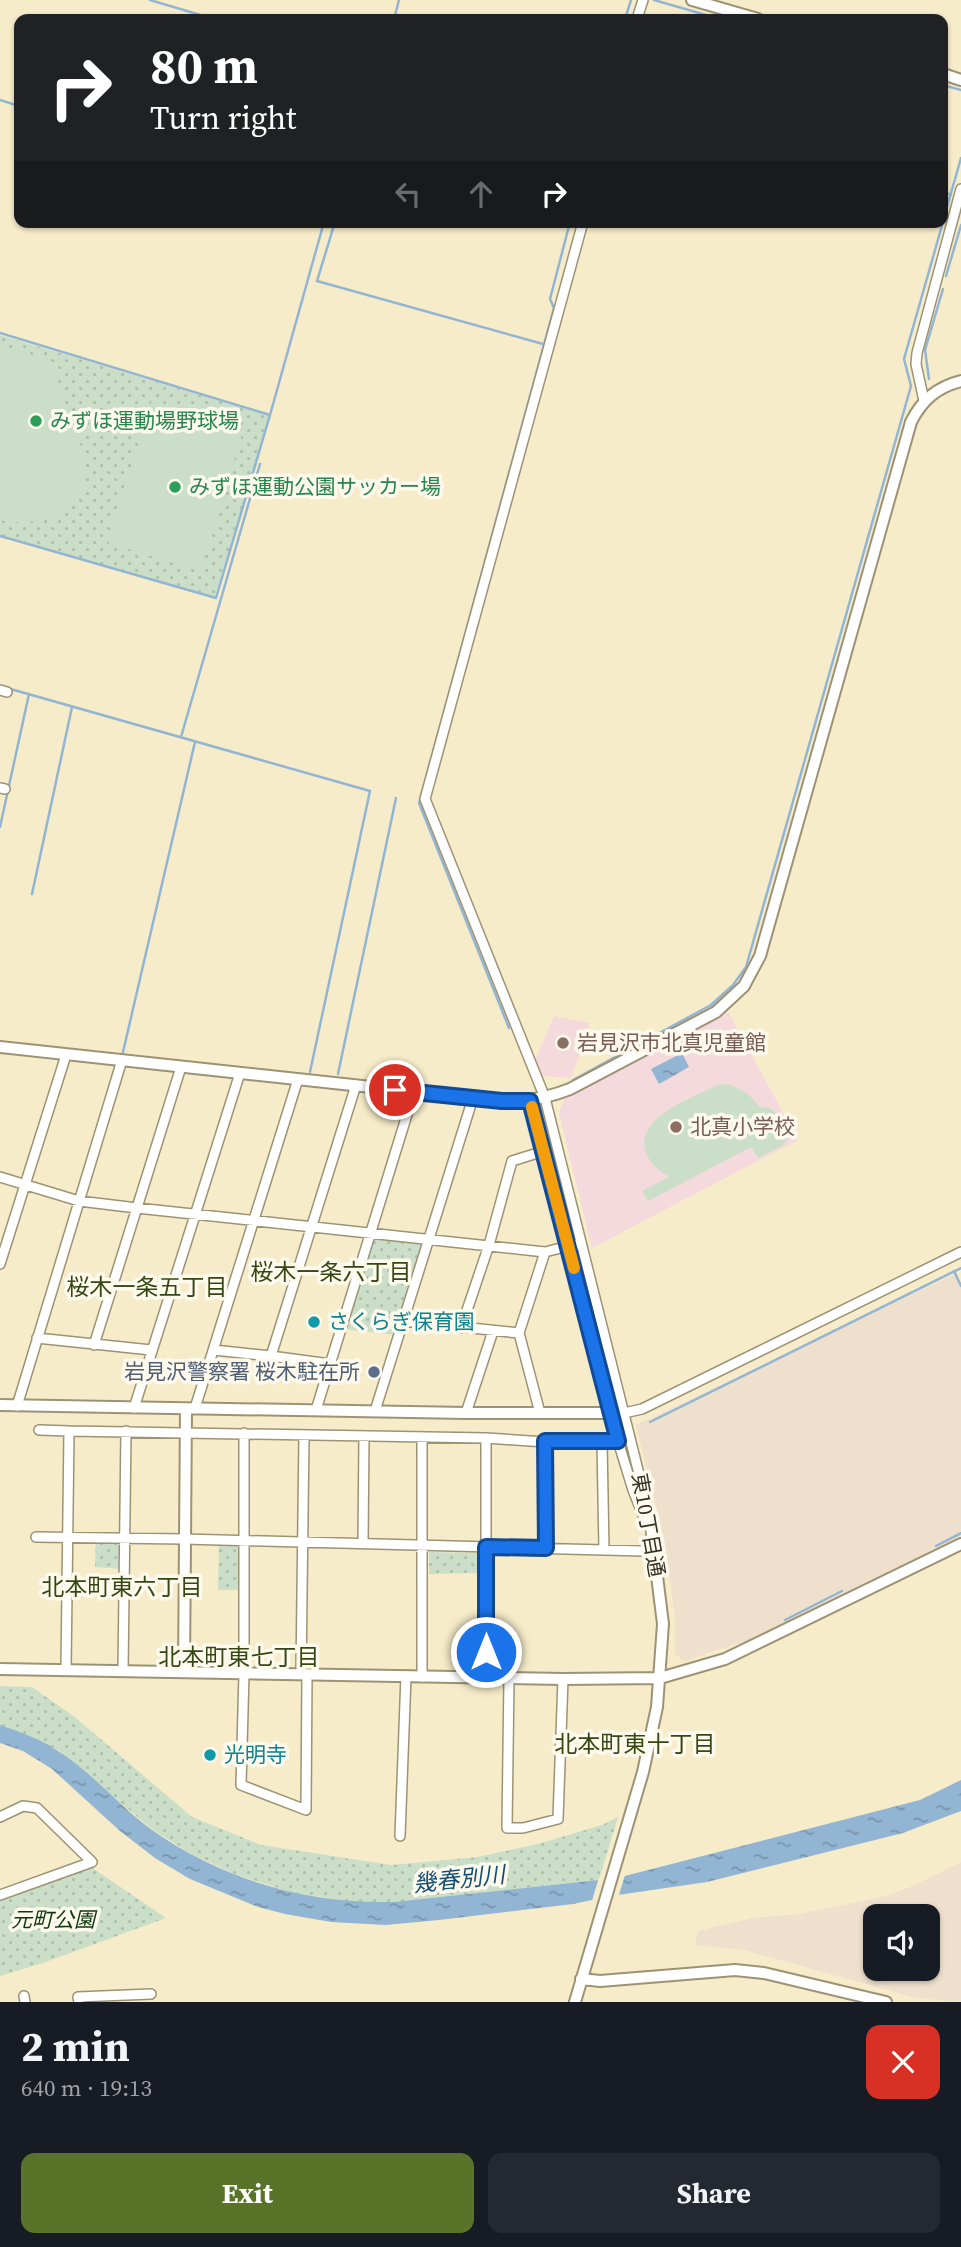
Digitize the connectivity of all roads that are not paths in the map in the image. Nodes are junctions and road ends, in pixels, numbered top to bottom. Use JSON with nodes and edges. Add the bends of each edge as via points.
{"nodes":[{"id":1,"x":692,"y":0,"type":"edge"},
{"id":2,"x":741,"y":14,"type":"edge"},
{"id":3,"x":961,"y":189,"type":"edge"},
{"id":4,"x":581,"y":228,"type":"edge"},
{"id":5,"x":961,"y":381,"type":"edge"},
{"id":6,"x":924,"y":401,"type":"junction"},
{"id":7,"x":0,"y":1047,"type":"edge"},
{"id":8,"x":66,"y":1055,"type":"junction"},
{"id":9,"x":122,"y":1060,"type":"junction"},
{"id":10,"x":181,"y":1067,"type":"junction"},
{"id":11,"x":240,"y":1073,"type":"junction"},
{"id":12,"x":298,"y":1079,"type":"junction"},
{"id":13,"x":356,"y":1085,"type":"junction"},
{"id":14,"x":414,"y":1092,"type":"junction"},
{"id":15,"x":472,"y":1098,"type":"junction"},
{"id":16,"x":545,"y":1098,"type":"junction"},
{"id":17,"x":530,"y":1101,"type":"junction"},
{"id":18,"x":544,"y":1151,"type":"junction"},
{"id":19,"x":0,"y":1177,"type":"edge"},
{"id":20,"x":24,"y":1185,"type":"junction"},
{"id":21,"x":79,"y":1201,"type":"junction"},
{"id":22,"x":137,"y":1208,"type":"junction"},
{"id":23,"x":196,"y":1213,"type":"junction"},
{"id":24,"x":255,"y":1220,"type":"junction"},
{"id":25,"x":312,"y":1227,"type":"junction"},
{"id":26,"x":371,"y":1232,"type":"junction"},
{"id":27,"x":429,"y":1238,"type":"junction"},
{"id":28,"x":580,"y":1243,"type":"junction"},
{"id":29,"x":489,"y":1245,"type":"junction"},
{"id":30,"x":569,"y":1245,"type":"junction"},
{"id":31,"x":545,"y":1252,"type":"junction"},
{"id":32,"x":961,"y":1252,"type":"edge"},
{"id":33,"x":0,"y":1264,"type":"edge"},
{"id":34,"x":403,"y":1321,"type":"junction"},
{"id":35,"x":461,"y":1328,"type":"junction"},
{"id":36,"x":493,"y":1331,"type":"junction"},
{"id":37,"x":519,"y":1333,"type":"junction"},
{"id":38,"x":37,"y":1338,"type":"junction"},
{"id":39,"x":94,"y":1345,"type":"junction"},
{"id":40,"x":151,"y":1350,"type":"junction"},
{"id":41,"x":214,"y":1350,"type":"junction"},
{"id":42,"x":271,"y":1356,"type":"junction"},
{"id":43,"x":330,"y":1364,"type":"junction"},
{"id":44,"x":0,"y":1405,"type":"edge"},
{"id":45,"x":17,"y":1406,"type":"junction"},
{"id":46,"x":134,"y":1408,"type":"junction"},
{"id":47,"x":190,"y":1409,"type":"junction"},
{"id":48,"x":316,"y":1410,"type":"junction"},
{"id":49,"x":375,"y":1411,"type":"junction"},
{"id":50,"x":466,"y":1413,"type":"junction"},
{"id":51,"x":540,"y":1413,"type":"junction"},
{"id":52,"x":624,"y":1413,"type":"junction"},
{"id":53,"x":610,"y":1415,"type":"junction"},
{"id":54,"x":39,"y":1430,"type":"dead end"},
{"id":55,"x":69,"y":1431,"type":"junction"},
{"id":56,"x":126,"y":1431,"type":"junction"},
{"id":57,"x":186,"y":1432,"type":"junction"},
{"id":58,"x":244,"y":1433,"type":"junction"},
{"id":59,"x":304,"y":1434,"type":"junction"},
{"id":60,"x":364,"y":1436,"type":"junction"},
{"id":61,"x":422,"y":1437,"type":"junction"},
{"id":62,"x":486,"y":1438,"type":"junction"},
{"id":63,"x":545,"y":1441,"type":"junction"},
{"id":64,"x":618,"y":1441,"type":"junction"},
{"id":65,"x":602,"y":1442,"type":"junction"},
{"id":66,"x":652,"y":1536,"type":"junction"},
{"id":67,"x":36,"y":1537,"type":"dead end"},
{"id":68,"x":67,"y":1538,"type":"junction"},
{"id":69,"x":125,"y":1539,"type":"junction"},
{"id":70,"x":184,"y":1539,"type":"junction"},
{"id":71,"x":244,"y":1540,"type":"junction"},
{"id":72,"x":302,"y":1542,"type":"junction"},
{"id":73,"x":363,"y":1544,"type":"junction"},
{"id":74,"x":421,"y":1545,"type":"junction"},
{"id":75,"x":961,"y":1545,"type":"edge"},
{"id":76,"x":486,"y":1547,"type":"junction"},
{"id":77,"x":546,"y":1548,"type":"junction"},
{"id":78,"x":654,"y":1549,"type":"junction"},
{"id":79,"x":604,"y":1550,"type":"junction"},
{"id":80,"x":0,"y":1669,"type":"edge"},
{"id":81,"x":65,"y":1670,"type":"junction"},
{"id":82,"x":123,"y":1671,"type":"junction"},
{"id":83,"x":184,"y":1672,"type":"junction"},
{"id":84,"x":244,"y":1673,"type":"junction"},
{"id":85,"x":304,"y":1674,"type":"junction"},
{"id":86,"x":406,"y":1676,"type":"junction"},
{"id":87,"x":422,"y":1677,"type":"junction"},
{"id":88,"x":486,"y":1678,"type":"junction"},
{"id":89,"x":509,"y":1678,"type":"junction"},
{"id":90,"x":660,"y":1678,"type":"junction"},
{"id":91,"x":563,"y":1679,"type":"junction"},
{"id":92,"x":0,"y":1816,"type":"edge"},
{"id":93,"x":400,"y":1836,"type":"dead end"},
{"id":94,"x":0,"y":1895,"type":"edge"},
{"id":95,"x":581,"y":1979,"type":"junction"},
{"id":96,"x":151,"y":1994,"type":"dead end"},
{"id":97,"x":79,"y":2002,"type":"edge"},
{"id":98,"x":575,"y":2002,"type":"edge"},
{"id":99,"x":886,"y":2002,"type":"edge"}],
"edges":[{"from":1,"to":2,"type":"street"},
{"from":3,"to":6,"type":"street","via":[[917,352]]},
{"from":4,"to":16,"type":"street","name":"東10丁目通","via":[[425,799]]},
{"from":5,"to":6,"type":"street","via":[[944,386]]},
{"from":6,"to":16,"type":"street","via":[[911,422],[753,972],[716,1012]]},
{"from":7,"to":8,"type":"street"},
{"from":8,"to":9,"type":"street"},
{"from":8,"to":20,"type":"street"},
{"from":9,"to":10,"type":"street"},
{"from":9,"to":21,"type":"street"},
{"from":10,"to":11,"type":"street"},
{"from":10,"to":22,"type":"street"},
{"from":11,"to":12,"type":"street"},
{"from":11,"to":23,"type":"street"},
{"from":12,"to":13,"type":"street"},
{"from":12,"to":24,"type":"street"},
{"from":13,"to":14,"type":"street"},
{"from":13,"to":25,"type":"street"},
{"from":14,"to":15,"type":"street"},
{"from":14,"to":26,"type":"street"},
{"from":15,"to":17,"type":"street"},
{"from":15,"to":27,"type":"street"},
{"from":16,"to":17,"type":"street"},
{"from":16,"to":28,"type":"street","name":"東10丁目通"},
{"from":17,"to":18,"type":"street"},
{"from":18,"to":29,"type":"street","via":[[512,1161]]},
{"from":18,"to":30,"type":"street"},
{"from":19,"to":20,"type":"street"},
{"from":20,"to":21,"type":"street"},
{"from":20,"to":33,"type":"street"},
{"from":21,"to":22,"type":"street"},
{"from":21,"to":38,"type":"street"},
{"from":22,"to":23,"type":"street"},
{"from":22,"to":39,"type":"street"},
{"from":23,"to":24,"type":"street"},
{"from":23,"to":40,"type":"street"},
{"from":24,"to":25,"type":"street"},
{"from":24,"to":41,"type":"street"},
{"from":25,"to":26,"type":"street"},
{"from":25,"to":42,"type":"street"},
{"from":26,"to":27,"type":"street"},
{"from":26,"to":43,"type":"street"},
{"from":27,"to":29,"type":"street"},
{"from":27,"to":34,"type":"street"},
{"from":28,"to":30,"type":"street"},
{"from":28,"to":52,"type":"street","name":"東10丁目通"},
{"from":29,"to":31,"type":"street"},
{"from":29,"to":35,"type":"street"},
{"from":30,"to":31,"type":"street"},
{"from":30,"to":53,"type":"street"},
{"from":31,"to":37,"type":"street"},
{"from":32,"to":52,"type":"street","via":[[642,1409]]},
{"from":34,"to":35,"type":"street"},
{"from":34,"to":49,"type":"street"},
{"from":35,"to":36,"type":"street"},
{"from":36,"to":37,"type":"street"},
{"from":36,"to":50,"type":"street"},
{"from":37,"to":51,"type":"street"},
{"from":38,"to":39,"type":"street"},
{"from":38,"to":45,"type":"street"},
{"from":39,"to":40,"type":"street"},
{"from":40,"to":46,"type":"street"},
{"from":41,"to":42,"type":"street"},
{"from":41,"to":47,"type":"street"},
{"from":42,"to":43,"type":"street"},
{"from":43,"to":48,"type":"street"},
{"from":44,"to":45,"type":"street"},
{"from":45,"to":46,"type":"street"},
{"from":46,"to":47,"type":"street"},
{"from":47,"to":48,"type":"street"},
{"from":47,"to":57,"type":"street"},
{"from":48,"to":49,"type":"street"},
{"from":49,"to":50,"type":"street"},
{"from":50,"to":51,"type":"street"},
{"from":51,"to":53,"type":"street"},
{"from":52,"to":53,"type":"street"},
{"from":52,"to":66,"type":"street","name":"東10丁目通"},
{"from":53,"to":64,"type":"street"},
{"from":54,"to":55,"type":"street"},
{"from":55,"to":56,"type":"street"},
{"from":55,"to":68,"type":"street"},
{"from":56,"to":57,"type":"street"},
{"from":56,"to":69,"type":"street"},
{"from":57,"to":58,"type":"street"},
{"from":57,"to":70,"type":"street"},
{"from":58,"to":59,"type":"street"},
{"from":58,"to":71,"type":"street"},
{"from":59,"to":60,"type":"street"},
{"from":59,"to":72,"type":"street"},
{"from":60,"to":61,"type":"street"},
{"from":60,"to":73,"type":"street"},
{"from":61,"to":62,"type":"street"},
{"from":61,"to":74,"type":"street"},
{"from":62,"to":63,"type":"street"},
{"from":62,"to":76,"type":"street"},
{"from":63,"to":65,"type":"street"},
{"from":63,"to":77,"type":"street"},
{"from":64,"to":65,"type":"street"},
{"from":64,"to":66,"type":"street"},
{"from":65,"to":79,"type":"street"},
{"from":66,"to":78,"type":"street","name":"東10丁目通"},
{"from":67,"to":68,"type":"street"},
{"from":68,"to":69,"type":"street"},
{"from":68,"to":81,"type":"street"},
{"from":69,"to":70,"type":"street"},
{"from":69,"to":82,"type":"street"},
{"from":70,"to":71,"type":"street"},
{"from":70,"to":83,"type":"street"},
{"from":71,"to":72,"type":"street"},
{"from":71,"to":84,"type":"street"},
{"from":72,"to":73,"type":"street"},
{"from":72,"to":85,"type":"street"},
{"from":73,"to":74,"type":"street"},
{"from":74,"to":76,"type":"street"},
{"from":74,"to":87,"type":"street"},
{"from":75,"to":90,"type":"street","via":[[725,1659]]},
{"from":76,"to":77,"type":"street"},
{"from":76,"to":88,"type":"street"},
{"from":77,"to":79,"type":"street"},
{"from":78,"to":79,"type":"street"},
{"from":78,"to":90,"type":"street","name":"東10丁目通","via":[[663,1625]]},
{"from":80,"to":81,"type":"street"},
{"from":81,"to":82,"type":"street"},
{"from":82,"to":83,"type":"street"},
{"from":83,"to":84,"type":"street"},
{"from":84,"to":85,"type":"street"},
{"from":84,"to":85,"type":"street","via":[[241,1785],[306,1810]]},
{"from":85,"to":86,"type":"street"},
{"from":86,"to":87,"type":"street"},
{"from":86,"to":93,"type":"street"},
{"from":87,"to":88,"type":"street"},
{"from":88,"to":89,"type":"street"},
{"from":89,"to":91,"type":"street"},
{"from":89,"to":91,"type":"street","via":[[507,1828],[558,1819]]},
{"from":90,"to":91,"type":"street"},
{"from":90,"to":95,"type":"street","name":"東10丁目通","via":[[651,1739]]},
{"from":92,"to":94,"type":"street","via":[[23,1806],[37,1808],[92,1861]]},
{"from":95,"to":98,"type":"street"},
{"from":95,"to":99,"type":"street","via":[[735,1970]]},
{"from":96,"to":97,"type":"street","via":[[78,1997]]}]}
